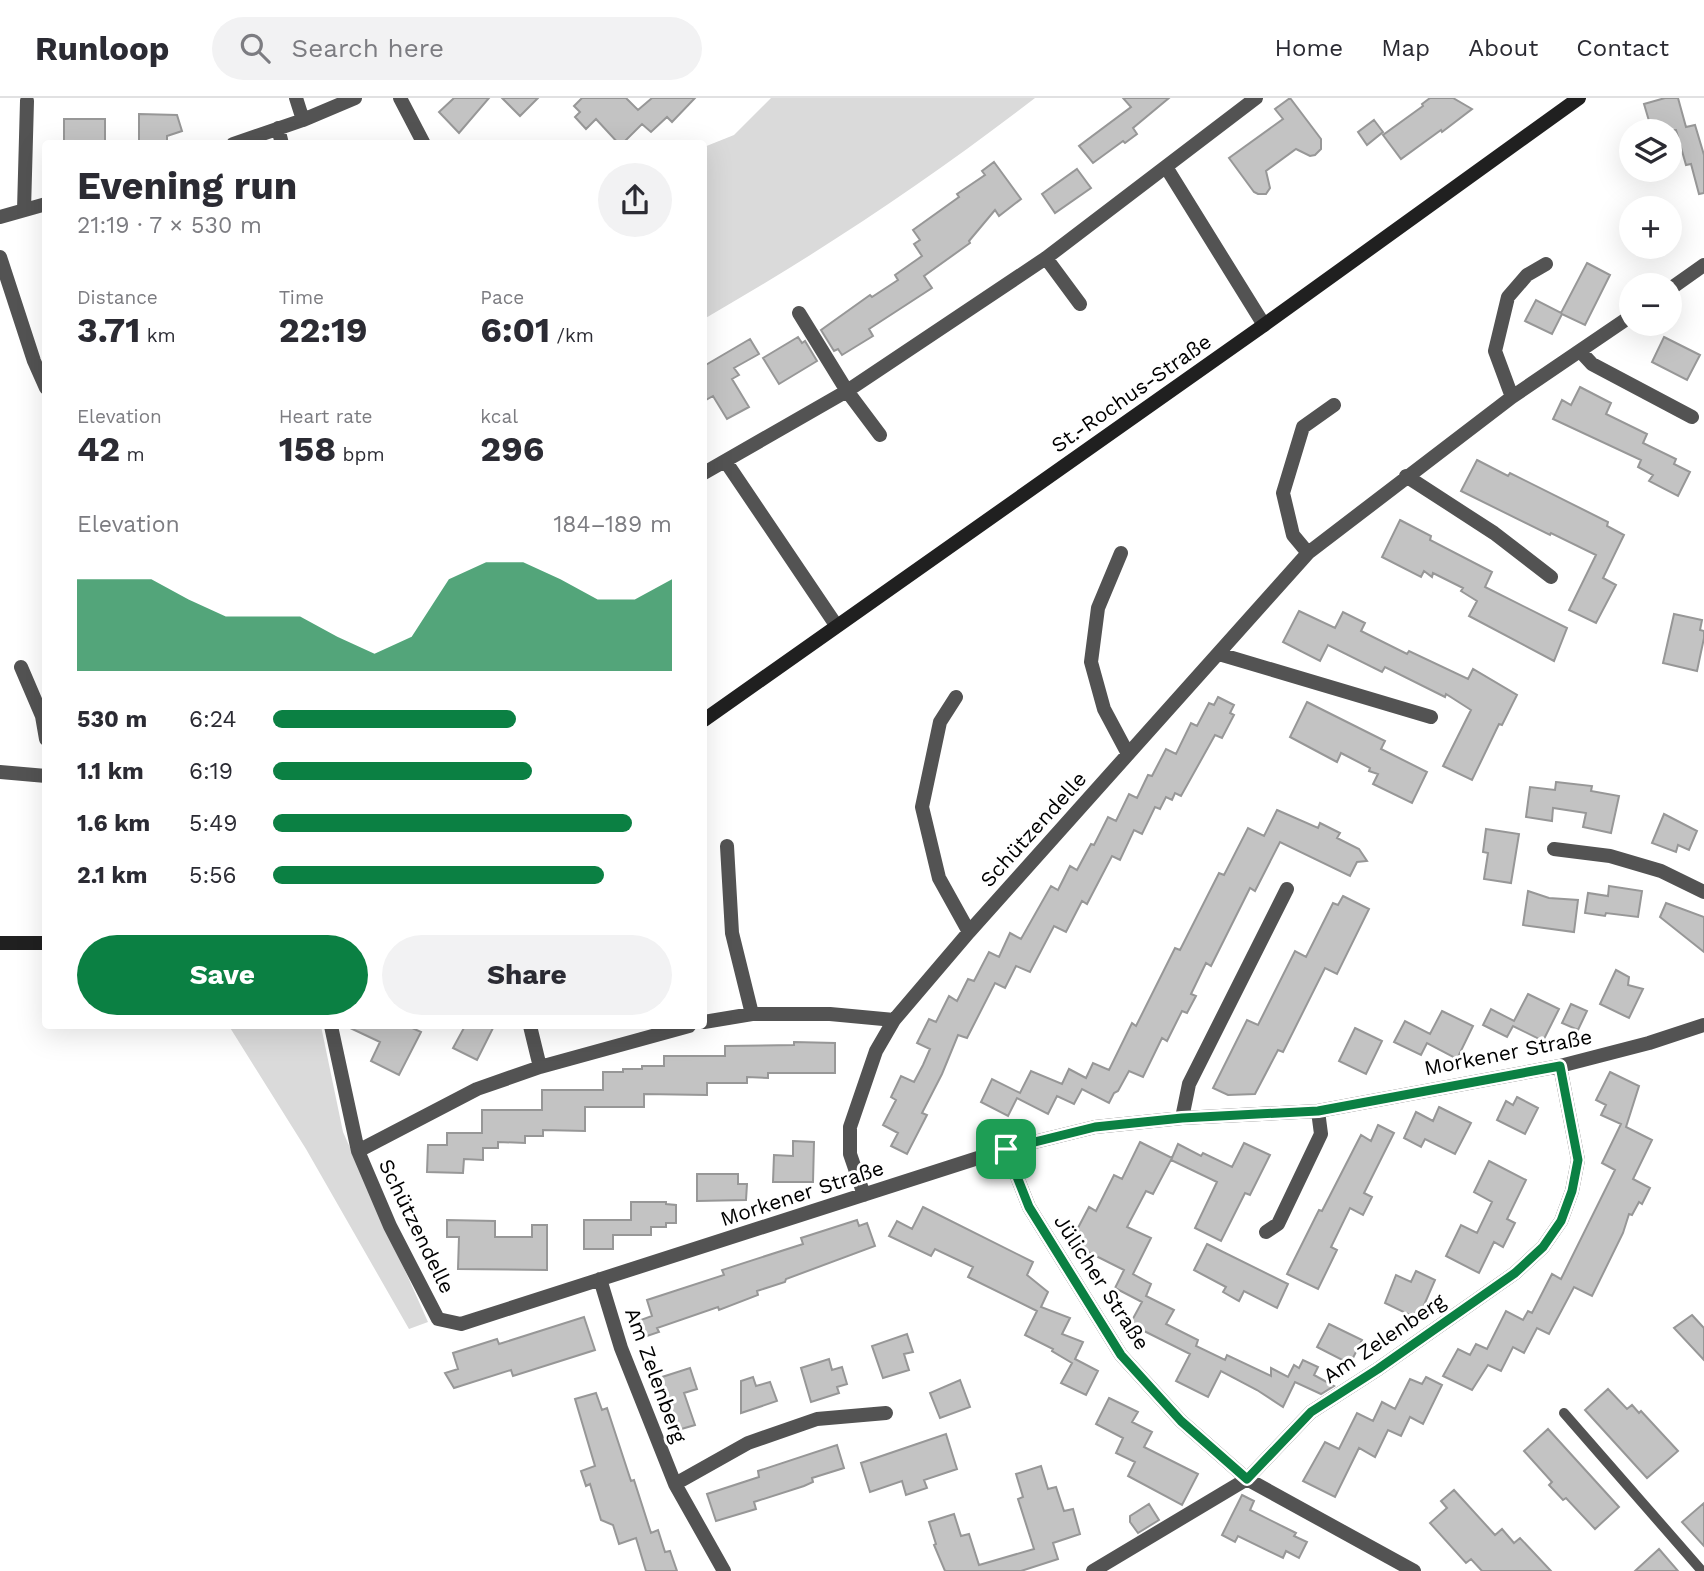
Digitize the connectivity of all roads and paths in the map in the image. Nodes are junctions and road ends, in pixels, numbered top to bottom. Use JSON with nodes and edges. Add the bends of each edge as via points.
{"nodes":[{"id":1,"x":296,"y":98,"type":"edge"},
{"id":2,"x":355,"y":98,"type":"edge"},
{"id":3,"x":400,"y":98,"type":"edge"},
{"id":4,"x":1256,"y":98,"type":"edge"},
{"id":5,"x":1579,"y":98,"type":"edge"},
{"id":6,"x":27,"y":102,"type":"dead end"},
{"id":7,"x":303,"y":120,"type":"junction"},
{"id":8,"x":278,"y":128,"type":"junction"},
{"id":9,"x":244,"y":140,"type":"edge"},
{"id":10,"x":281,"y":140,"type":"edge"},
{"id":11,"x":422,"y":140,"type":"edge"},
{"id":12,"x":1166,"y":167,"type":"junction"},
{"id":13,"x":42,"y":205,"type":"edge"},
{"id":14,"x":24,"y":210,"type":"junction"},
{"id":15,"x":0,"y":217,"type":"edge"},
{"id":16,"x":0,"y":257,"type":"edge"},
{"id":17,"x":1046,"y":258,"type":"junction"},
{"id":18,"x":1546,"y":264,"type":"dead end"},
{"id":19,"x":1704,"y":265,"type":"edge"},
{"id":20,"x":1682,"y":281,"type":"edge"},
{"id":21,"x":1080,"y":304,"type":"dead end"},
{"id":22,"x":799,"y":313,"type":"dead end"},
{"id":23,"x":1619,"y":324,"type":"edge"},
{"id":24,"x":1264,"y":326,"type":"junction"},
{"id":25,"x":1580,"y":351,"type":"junction"},
{"id":26,"x":42,"y":379,"type":"edge"},
{"id":27,"x":848,"y":390,"type":"junction"},
{"id":28,"x":1512,"y":397,"type":"junction"},
{"id":29,"x":1334,"y":405,"type":"dead end"},
{"id":30,"x":1692,"y":417,"type":"dead end"},
{"id":31,"x":880,"y":435,"type":"dead end"},
{"id":32,"x":726,"y":462,"type":"junction"},
{"id":33,"x":707,"y":472,"type":"edge"},
{"id":34,"x":1406,"y":476,"type":"junction"},
{"id":35,"x":1121,"y":553,"type":"dead end"},
{"id":36,"x":1308,"y":553,"type":"junction"},
{"id":37,"x":1551,"y":577,"type":"dead end"},
{"id":38,"x":836,"y":625,"type":"junction"},
{"id":39,"x":1219,"y":654,"type":"junction"},
{"id":40,"x":21,"y":667,"type":"dead end"},
{"id":41,"x":956,"y":697,"type":"dead end"},
{"id":42,"x":42,"y":716,"type":"edge"},
{"id":43,"x":1431,"y":717,"type":"dead end"},
{"id":44,"x":707,"y":718,"type":"edge"},
{"id":45,"x":1128,"y":754,"type":"junction"},
{"id":46,"x":0,"y":772,"type":"edge"},
{"id":47,"x":42,"y":776,"type":"edge"},
{"id":48,"x":727,"y":846,"type":"dead end"},
{"id":49,"x":1554,"y":849,"type":"dead end"},
{"id":50,"x":1287,"y":889,"type":"dead end"},
{"id":51,"x":1704,"y":892,"type":"edge"},
{"id":52,"x":969,"y":932,"type":"junction"},
{"id":53,"x":0,"y":943,"type":"edge"},
{"id":54,"x":42,"y":943,"type":"edge"},
{"id":55,"x":752,"y":1014,"type":"junction"},
{"id":56,"x":894,"y":1020,"type":"junction"},
{"id":57,"x":707,"y":1022,"type":"edge"},
{"id":58,"x":1704,"y":1025,"type":"edge"},
{"id":59,"x":332,"y":1029,"type":"edge"},
{"id":60,"x":531,"y":1029,"type":"edge"},
{"id":61,"x":678,"y":1029,"type":"edge"},
{"id":62,"x":1560,"y":1066,"type":"junction"},
{"id":63,"x":540,"y":1067,"type":"junction"},
{"id":64,"x":1318,"y":1111,"type":"junction"},
{"id":65,"x":1182,"y":1118,"type":"junction"},
{"id":66,"x":1006,"y":1149,"type":"junction"},
{"id":67,"x":358,"y":1151,"type":"junction"},
{"id":68,"x":864,"y":1195,"type":"junction"},
{"id":69,"x":1266,"y":1232,"type":"dead end"},
{"id":70,"x":600,"y":1279,"type":"junction"},
{"id":71,"x":438,"y":1319,"type":"joint"},
{"id":72,"x":886,"y":1413,"type":"dead end"},
{"id":73,"x":1563,"y":1413,"type":"dead end"},
{"id":74,"x":1247,"y":1479,"type":"junction"},
{"id":75,"x":676,"y":1484,"type":"junction"},
{"id":76,"x":724,"y":1571,"type":"edge"},
{"id":77,"x":1093,"y":1571,"type":"edge"},
{"id":78,"x":1414,"y":1571,"type":"edge"},
{"id":79,"x":1702,"y":1571,"type":"edge"}],
"edges":[{"from":1,"to":7,"type":"street"},
{"from":2,"to":7,"type":"street"},
{"from":3,"to":11,"type":"street"},
{"from":4,"to":12,"type":"street"},
{"from":5,"to":24,"type":"street","name":"St.-Rochus-Straße"},
{"from":6,"to":14,"type":"street"},
{"from":7,"to":8,"type":"street"},
{"from":8,"to":9,"type":"street"},
{"from":8,"to":10,"type":"street"},
{"from":12,"to":17,"type":"street"},
{"from":12,"to":24,"type":"street"},
{"from":13,"to":14,"type":"street"},
{"from":14,"to":15,"type":"street"},
{"from":16,"to":26,"type":"street"},
{"from":17,"to":21,"type":"street"},
{"from":17,"to":27,"type":"street"},
{"from":18,"to":28,"type":"street","via":[[1527,275],[1508,297],[1495,351]]},
{"from":19,"to":20,"type":"street"},
{"from":22,"to":27,"type":"street"},
{"from":23,"to":25,"type":"street","name":"Schützendelle"},
{"from":24,"to":38,"type":"street","name":"St.-Rochus-Straße"},
{"from":25,"to":28,"type":"street","name":"Schützendelle"},
{"from":25,"to":30,"type":"street","via":[[1592,364]]},
{"from":27,"to":31,"type":"street"},
{"from":27,"to":32,"type":"street"},
{"from":28,"to":34,"type":"street","name":"Schützendelle"},
{"from":29,"to":36,"type":"street","via":[[1303,427],[1283,493],[1293,535]]},
{"from":32,"to":33,"type":"street"},
{"from":32,"to":38,"type":"street"},
{"from":34,"to":36,"type":"street","name":"Schützendelle"},
{"from":34,"to":37,"type":"street","via":[[1494,533]]},
{"from":35,"to":45,"type":"street","via":[[1098,608],[1091,662],[1104,709]]},
{"from":36,"to":39,"type":"street","name":"Schützendelle"},
{"from":38,"to":44,"type":"street","name":"St.-Rochus-Straße"},
{"from":39,"to":43,"type":"street"},
{"from":39,"to":45,"type":"street","name":"Schützendelle"},
{"from":40,"to":42,"type":"street"},
{"from":41,"to":52,"type":"street","via":[[940,722],[922,807],[939,878]]},
{"from":45,"to":52,"type":"street","name":"Schützendelle"},
{"from":46,"to":47,"type":"street"},
{"from":48,"to":55,"type":"street","via":[[732,933]]},
{"from":49,"to":51,"type":"street","via":[[1635,863]]},
{"from":50,"to":65,"type":"street","via":[[1189,1084]]},
{"from":52,"to":56,"type":"street","name":"Schützendelle"},
{"from":53,"to":54,"type":"street"},
{"from":55,"to":56,"type":"street"},
{"from":55,"to":57,"type":"street"},
{"from":56,"to":68,"type":"street","name":"Schützendelle","via":[[876,1051],[850,1127],[850,1154]]},
{"from":58,"to":62,"type":"street","name":"Morkener Straße"},
{"from":59,"to":67,"type":"street","name":"Schützendelle"},
{"from":60,"to":63,"type":"street"},
{"from":61,"to":63,"type":"street","name":"Schützendelle"},
{"from":62,"to":64,"type":"street","name":"Morkener Straße"},
{"from":62,"to":74,"type":"street","name":"Am Zelenberg","via":[[1578,1160],[1561,1221],[1543,1247],[1515,1273],[1311,1412]]},
{"from":63,"to":67,"type":"street","name":"Schützendelle","via":[[477,1089]]},
{"from":64,"to":65,"type":"street","name":"Morkener Straße"},
{"from":64,"to":69,"type":"street","via":[[1321,1135],[1279,1224]]},
{"from":65,"to":66,"type":"street","name":"Morkener Straße","via":[[1095,1127]]},
{"from":66,"to":68,"type":"street","name":"Morkener Straße"},
{"from":66,"to":74,"type":"street","name":"Jülicher Straße","via":[[1029,1207],[1121,1355],[1181,1421]]},
{"from":67,"to":71,"type":"street","name":"Schützendelle"},
{"from":68,"to":70,"type":"street","name":"Morkener Straße"},
{"from":70,"to":71,"type":"street","name":"Morkener Straße","via":[[461,1324]]},
{"from":70,"to":75,"type":"street","name":"Am Zelenberg","via":[[621,1348]]},
{"from":72,"to":75,"type":"street","via":[[817,1419],[748,1443]]},
{"from":73,"to":79,"type":"lane"},
{"from":74,"to":77,"type":"street","name":"Am Zelenberg"},
{"from":74,"to":78,"type":"street","name":"Jülicher Straße"},
{"from":75,"to":76,"type":"street","name":"Am Zelenberg"}]}
